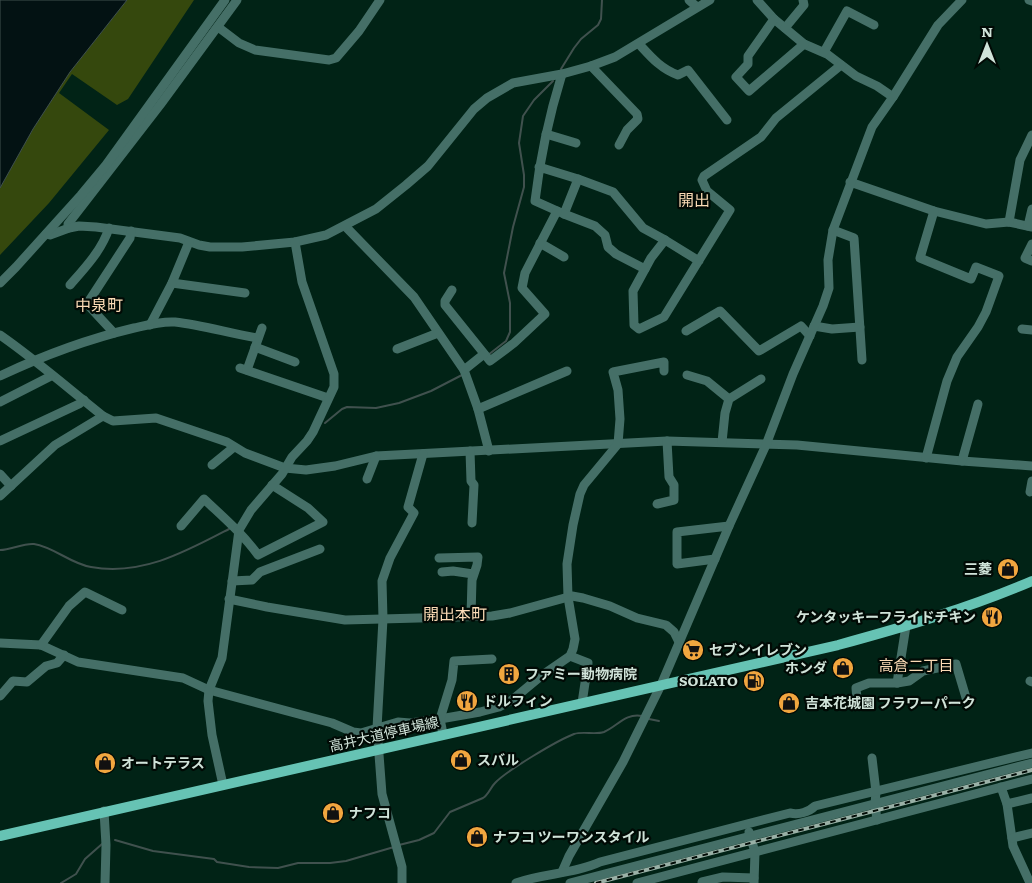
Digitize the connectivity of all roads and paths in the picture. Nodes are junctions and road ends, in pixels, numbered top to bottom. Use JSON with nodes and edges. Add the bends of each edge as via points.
{"nodes":[{"id":1,"x":226,"y":0,"type":"edge"},
{"id":2,"x":237,"y":0,"type":"edge"},
{"id":3,"x":380,"y":0,"type":"edge"},
{"id":4,"x":689,"y":0,"type":"edge"},
{"id":5,"x":710,"y":0,"type":"edge"},
{"id":6,"x":757,"y":0,"type":"edge"},
{"id":7,"x":803,"y":0,"type":"edge"},
{"id":8,"x":962,"y":0,"type":"edge"},
{"id":9,"x":697,"y":7,"type":"junction"},
{"id":10,"x":774,"y":19,"type":"junction"},
{"id":11,"x":874,"y":25,"type":"dead end"},
{"id":12,"x":218,"y":27,"type":"junction"},
{"id":13,"x":785,"y":28,"type":"junction"},
{"id":14,"x":638,"y":44,"type":"junction"},
{"id":15,"x":804,"y":44,"type":"junction"},
{"id":16,"x":824,"y":52,"type":"junction"},
{"id":17,"x":842,"y":65,"type":"junction"},
{"id":18,"x":591,"y":66,"type":"junction"},
{"id":19,"x":562,"y":74,"type":"junction"},
{"id":20,"x":893,"y":97,"type":"junction"},
{"id":21,"x":727,"y":120,"type":"dead end"},
{"id":22,"x":546,"y":134,"type":"junction"},
{"id":23,"x":1032,"y":135,"type":"edge"},
{"id":24,"x":576,"y":143,"type":"dead end"},
{"id":25,"x":619,"y":145,"type":"dead end"},
{"id":26,"x":539,"y":167,"type":"junction"},
{"id":27,"x":578,"y":179,"type":"junction"},
{"id":28,"x":850,"y":182,"type":"junction"},
{"id":29,"x":1032,"y":209,"type":"edge"},
{"id":30,"x":934,"y":211,"type":"junction"},
{"id":31,"x":560,"y":212,"type":"junction"},
{"id":32,"x":1009,"y":222,"type":"junction"},
{"id":33,"x":345,"y":226,"type":"junction"},
{"id":34,"x":1030,"y":227,"type":"edge"},
{"id":35,"x":69,"y":228,"type":"junction"},
{"id":36,"x":109,"y":228,"type":"junction"},
{"id":37,"x":833,"y":230,"type":"junction"},
{"id":38,"x":131,"y":231,"type":"junction"},
{"id":39,"x":46,"y":234,"type":"junction"},
{"id":40,"x":666,"y":240,"type":"junction"},
{"id":41,"x":189,"y":242,"type":"junction"},
{"id":42,"x":295,"y":242,"type":"junction"},
{"id":43,"x":540,"y":243,"type":"junction"},
{"id":44,"x":1032,"y":244,"type":"edge"},
{"id":45,"x":564,"y":258,"type":"dead end"},
{"id":46,"x":698,"y":261,"type":"junction"},
{"id":47,"x":1032,"y":261,"type":"edge"},
{"id":48,"x":644,"y":269,"type":"junction"},
{"id":49,"x":0,"y":283,"type":"edge"},
{"id":50,"x":172,"y":283,"type":"junction"},
{"id":51,"x":70,"y":285,"type":"dead end"},
{"id":52,"x":452,"y":290,"type":"dead end"},
{"id":53,"x":245,"y":293,"type":"dead end"},
{"id":54,"x":150,"y":324,"type":"junction"},
{"id":55,"x":814,"y":326,"type":"junction"},
{"id":56,"x":860,"y":327,"type":"junction"},
{"id":57,"x":262,"y":328,"type":"dead end"},
{"id":58,"x":686,"y":331,"type":"dead end"},
{"id":59,"x":114,"y":333,"type":"junction"},
{"id":60,"x":438,"y":333,"type":"junction"},
{"id":61,"x":0,"y":335,"type":"edge"},
{"id":62,"x":810,"y":336,"type":"junction"},
{"id":63,"x":257,"y":342,"type":"junction"},
{"id":64,"x":397,"y":349,"type":"dead end"},
{"id":65,"x":484,"y":354,"type":"junction"},
{"id":66,"x":292,"y":358,"type":"dead end"},
{"id":67,"x":34,"y":360,"type":"junction"},
{"id":68,"x":862,"y":360,"type":"dead end"},
{"id":69,"x":464,"y":370,"type":"junction"},
{"id":70,"x":568,"y":371,"type":"dead end"},
{"id":71,"x":664,"y":371,"type":"dead end"},
{"id":72,"x":687,"y":375,"type":"dead end"},
{"id":73,"x":0,"y":376,"type":"edge"},
{"id":74,"x":51,"y":376,"type":"junction"},
{"id":75,"x":761,"y":379,"type":"dead end"},
{"id":76,"x":328,"y":398,"type":"junction"},
{"id":77,"x":729,"y":399,"type":"junction"},
{"id":78,"x":84,"y":400,"type":"junction"},
{"id":79,"x":0,"y":402,"type":"edge"},
{"id":80,"x":978,"y":404,"type":"dead end"},
{"id":81,"x":478,"y":409,"type":"junction"},
{"id":82,"x":103,"y":416,"type":"junction"},
{"id":83,"x":667,"y":441,"type":"junction"},
{"id":84,"x":0,"y":442,"type":"edge"},
{"id":85,"x":722,"y":442,"type":"junction"},
{"id":86,"x":618,"y":444,"type":"junction"},
{"id":87,"x":766,"y":444,"type":"junction"},
{"id":88,"x":234,"y":447,"type":"junction"},
{"id":89,"x":488,"y":451,"type":"junction"},
{"id":90,"x":470,"y":452,"type":"junction"},
{"id":91,"x":423,"y":454,"type":"junction"},
{"id":92,"x":376,"y":456,"type":"junction"},
{"id":93,"x":926,"y":458,"type":"junction"},
{"id":94,"x":962,"y":461,"type":"junction"},
{"id":95,"x":212,"y":465,"type":"dead end"},
{"id":96,"x":1032,"y":466,"type":"edge"},
{"id":97,"x":285,"y":468,"type":"junction"},
{"id":98,"x":0,"y":474,"type":"edge"},
{"id":99,"x":367,"y":479,"type":"dead end"},
{"id":100,"x":1032,"y":481,"type":"edge"},
{"id":101,"x":272,"y":485,"type":"junction"},
{"id":102,"x":11,"y":486,"type":"junction"},
{"id":103,"x":1030,"y":492,"type":"dead end"},
{"id":104,"x":0,"y":496,"type":"edge"},
{"id":105,"x":657,"y":504,"type":"dead end"},
{"id":106,"x":472,"y":523,"type":"dead end"},
{"id":107,"x":181,"y":526,"type":"dead end"},
{"id":108,"x":728,"y":526,"type":"junction"},
{"id":109,"x":239,"y":530,"type":"junction"},
{"id":110,"x":320,"y":549,"type":"dead end"},
{"id":111,"x":439,"y":558,"type":"dead end"},
{"id":112,"x":715,"y":560,"type":"junction"},
{"id":113,"x":442,"y":572,"type":"dead end"},
{"id":114,"x":474,"y":574,"type":"junction"},
{"id":115,"x":232,"y":581,"type":"junction"},
{"id":116,"x":1032,"y":581,"type":"edge"},
{"id":117,"x":568,"y":597,"type":"junction"},
{"id":118,"x":229,"y":599,"type":"junction"},
{"id":119,"x":122,"y":610,"type":"dead end"},
{"id":120,"x":471,"y":616,"type":"junction"},
{"id":121,"x":383,"y":619,"type":"junction"},
{"id":122,"x":906,"y":626,"type":"junction"},
{"id":123,"x":679,"y":642,"type":"junction"},
{"id":124,"x":0,"y":643,"type":"edge"},
{"id":125,"x":41,"y":645,"type":"junction"},
{"id":126,"x":64,"y":655,"type":"junction"},
{"id":127,"x":570,"y":656,"type":"junction"},
{"id":128,"x":492,"y":659,"type":"dead end"},
{"id":129,"x":897,"y":683,"type":"junction"},
{"id":130,"x":661,"y":685,"type":"junction"},
{"id":131,"x":210,"y":690,"type":"junction"},
{"id":132,"x":0,"y":696,"type":"edge"},
{"id":133,"x":857,"y":699,"type":"dead end"},
{"id":134,"x":967,"y":701,"type":"dead end"},
{"id":135,"x":582,"y":703,"type":"junction"},
{"id":136,"x":499,"y":707,"type":"junction"},
{"id":137,"x":440,"y":719,"type":"junction"},
{"id":138,"x":504,"y":720,"type":"junction"},
{"id":139,"x":377,"y":728,"type":"junction"},
{"id":140,"x":442,"y":734,"type":"junction"},
{"id":141,"x":378,"y":749,"type":"junction"},
{"id":142,"x":1032,"y":753,"type":"edge"},
{"id":143,"x":872,"y":758,"type":"dead end"},
{"id":144,"x":1032,"y":763,"type":"edge"},
{"id":145,"x":1032,"y":779,"type":"edge"},
{"id":146,"x":223,"y":785,"type":"junction"},
{"id":147,"x":1001,"y":788,"type":"junction"},
{"id":148,"x":876,"y":792,"type":"junction"},
{"id":149,"x":1032,"y":798,"type":"edge"},
{"id":150,"x":875,"y":804,"type":"junction"},
{"id":151,"x":1007,"y":804,"type":"junction"},
{"id":152,"x":104,"y":812,"type":"junction"},
{"id":153,"x":877,"y":820,"type":"junction"},
{"id":154,"x":746,"y":824,"type":"junction"},
{"id":155,"x":1032,"y":833,"type":"edge"},
{"id":156,"x":0,"y":836,"type":"edge"},
{"id":157,"x":750,"y":836,"type":"junction"},
{"id":158,"x":1012,"y":838,"type":"junction"},
{"id":159,"x":755,"y":852,"type":"junction"},
{"id":160,"x":562,"y":872,"type":"junction"},
{"id":161,"x":669,"y":879,"type":"edge"},
{"id":162,"x":528,"y":881,"type":"edge"},
{"id":163,"x":754,"y":881,"type":"edge"},
{"id":164,"x":702,"y":882,"type":"edge"},
{"id":165,"x":104,"y":883,"type":"edge"},
{"id":166,"x":402,"y":883,"type":"edge"},
{"id":167,"x":516,"y":883,"type":"edge"},
{"id":168,"x":570,"y":883,"type":"edge"},
{"id":169,"x":637,"y":883,"type":"edge"},
{"id":170,"x":1030,"y":883,"type":"edge"}],
"edges":[{"from":1,"to":39,"type":"street","via":[[106,165]]},
{"from":2,"to":12,"type":"street"},
{"from":3,"to":12,"type":"street","via":[[336,58],[329,60],[255,50],[239,43]]},
{"from":4,"to":9,"type":"street"},
{"from":5,"to":9,"type":"street"},
{"from":6,"to":10,"type":"street"},
{"from":7,"to":13,"type":"street","via":[[804,5]]},
{"from":8,"to":20,"type":"street","via":[[938,25]]},
{"from":9,"to":14,"type":"street"},
{"from":10,"to":13,"type":"street"},
{"from":10,"to":15,"type":"street","via":[[748,56],[748,64],[736,77],[748,91]]},
{"from":11,"to":16,"type":"street","via":[[848,11]]},
{"from":12,"to":35,"type":"street","via":[[68,224]]},
{"from":13,"to":15,"type":"street"},
{"from":14,"to":18,"type":"street","via":[[615,58]]},
{"from":14,"to":21,"type":"street","via":[[668,72],[678,75],[688,70]]},
{"from":15,"to":16,"type":"street"},
{"from":16,"to":17,"type":"street"},
{"from":17,"to":20,"type":"street"},
{"from":17,"to":46,"type":"street","via":[[776,118],[761,137],[704,176],[702,180],[707,191],[730,210]]},
{"from":18,"to":19,"type":"street"},
{"from":18,"to":25,"type":"street","via":[[637,114],[638,119],[626,130]]},
{"from":19,"to":22,"type":"street"},
{"from":19,"to":33,"type":"street","via":[[513,83],[487,98],[474,108],[428,166],[376,208]]},
{"from":20,"to":28,"type":"street","via":[[872,127]]},
{"from":22,"to":24,"type":"street"},
{"from":22,"to":26,"type":"street"},
{"from":23,"to":32,"type":"street","via":[[1020,160]]},
{"from":26,"to":27,"type":"street"},
{"from":26,"to":31,"type":"street","via":[[535,201]]},
{"from":27,"to":31,"type":"street"},
{"from":27,"to":40,"type":"street","via":[[613,192],[643,228]]},
{"from":28,"to":30,"type":"street"},
{"from":28,"to":37,"type":"street"},
{"from":29,"to":34,"type":"street"},
{"from":30,"to":32,"type":"street","via":[[986,224]]},
{"from":30,"to":93,"type":"street","via":[[920,258],[971,279],[976,267],[999,276],[986,312],[957,357],[947,381]]},
{"from":31,"to":43,"type":"street"},
{"from":31,"to":48,"type":"street","via":[[595,226],[605,235],[608,247]]},
{"from":32,"to":34,"type":"street"},
{"from":33,"to":42,"type":"street","via":[[326,235]]},
{"from":33,"to":60,"type":"street","via":[[414,297]]},
{"from":35,"to":36,"type":"street"},
{"from":35,"to":39,"type":"street"},
{"from":36,"to":38,"type":"street"},
{"from":36,"to":51,"type":"street","via":[[101,246]]},
{"from":37,"to":55,"type":"street","via":[[828,260],[829,288]]},
{"from":37,"to":56,"type":"street","via":[[854,238]]},
{"from":38,"to":41,"type":"street"},
{"from":38,"to":59,"type":"street","via":[[130,238],[87,304]]},
{"from":39,"to":49,"type":"street"},
{"from":40,"to":46,"type":"street"},
{"from":40,"to":48,"type":"street"},
{"from":41,"to":42,"type":"street","via":[[210,247],[242,247]]},
{"from":41,"to":50,"type":"street"},
{"from":42,"to":76,"type":"street","via":[[302,282],[334,374],[334,388]]},
{"from":43,"to":45,"type":"street"},
{"from":43,"to":65,"type":"street","via":[[522,288],[545,314],[490,361]]},
{"from":44,"to":47,"type":"street","via":[[1025,258]]},
{"from":46,"to":48,"type":"street","via":[[664,317],[639,329],[634,325],[633,291]]},
{"from":50,"to":53,"type":"street"},
{"from":50,"to":54,"type":"street"},
{"from":52,"to":65,"type":"street","via":[[445,305]]},
{"from":54,"to":59,"type":"street"},
{"from":54,"to":63,"type":"street","via":[[174,322]]},
{"from":55,"to":56,"type":"street","via":[[832,329]]},
{"from":55,"to":62,"type":"street"},
{"from":56,"to":68,"type":"street"},
{"from":57,"to":63,"type":"street"},
{"from":58,"to":62,"type":"street","via":[[720,311],[759,351],[801,326]]},
{"from":59,"to":67,"type":"street"},
{"from":60,"to":64,"type":"street"},
{"from":60,"to":69,"type":"street"},
{"from":61,"to":67,"type":"street"},
{"from":62,"to":87,"type":"street"},
{"from":63,"to":66,"type":"street"},
{"from":63,"to":76,"type":"street","via":[[243,369]]},
{"from":65,"to":69,"type":"street"},
{"from":67,"to":73,"type":"street"},
{"from":67,"to":74,"type":"street"},
{"from":69,"to":81,"type":"street"},
{"from":70,"to":81,"type":"street"},
{"from":71,"to":86,"type":"street","via":[[664,362],[613,372],[618,390]]},
{"from":72,"to":77,"type":"street","via":[[707,381]]},
{"from":74,"to":78,"type":"street"},
{"from":74,"to":79,"type":"street"},
{"from":75,"to":77,"type":"street"},
{"from":76,"to":97,"type":"street","via":[[310,436]]},
{"from":77,"to":85,"type":"street"},
{"from":78,"to":82,"type":"street"},
{"from":78,"to":84,"type":"street"},
{"from":80,"to":94,"type":"street"},
{"from":81,"to":89,"type":"street"},
{"from":82,"to":88,"type":"street","via":[[113,420],[156,418]]},
{"from":82,"to":102,"type":"street","via":[[56,444]]},
{"from":83,"to":85,"type":"street"},
{"from":83,"to":86,"type":"street"},
{"from":83,"to":105,"type":"street","via":[[674,500]]},
{"from":85,"to":87,"type":"street"},
{"from":86,"to":89,"type":"street"},
{"from":86,"to":117,"type":"street","via":[[580,494],[568,564]]},
{"from":87,"to":93,"type":"street"},
{"from":87,"to":108,"type":"street"},
{"from":88,"to":95,"type":"street"},
{"from":88,"to":97,"type":"street"},
{"from":89,"to":90,"type":"street"},
{"from":90,"to":91,"type":"street"},
{"from":90,"to":106,"type":"street","via":[[474,485]]},
{"from":91,"to":92,"type":"street"},
{"from":91,"to":121,"type":"street","via":[[408,507],[414,513],[390,558],[382,581]]},
{"from":92,"to":97,"type":"street","via":[[317,469]]},
{"from":92,"to":99,"type":"street"},
{"from":93,"to":94,"type":"street"},
{"from":94,"to":96,"type":"street"},
{"from":97,"to":101,"type":"street"},
{"from":98,"to":102,"type":"street"},
{"from":100,"to":103,"type":"street"},
{"from":101,"to":109,"type":"street"},
{"from":101,"to":109,"type":"street","via":[[308,508],[323,522],[258,555]]},
{"from":102,"to":104,"type":"street"},
{"from":107,"to":109,"type":"street","via":[[204,499]]},
{"from":108,"to":112,"type":"street"},
{"from":108,"to":112,"type":"street","via":[[677,532],[677,564]]},
{"from":109,"to":115,"type":"street"},
{"from":110,"to":115,"type":"street","via":[[260,572],[252,580]]},
{"from":111,"to":114,"type":"street","via":[[478,557]]},
{"from":112,"to":123,"type":"street"},
{"from":113,"to":114,"type":"street"},
{"from":114,"to":120,"type":"street"},
{"from":115,"to":118,"type":"street"},
{"from":116,"to":122,"type":"main road","name":"高井大道停車場線","via":[[956,611]]},
{"from":117,"to":120,"type":"street","via":[[510,613]]},
{"from":117,"to":123,"type":"street","via":[[583,598],[637,618],[666,624]]},
{"from":117,"to":127,"type":"street","via":[[575,639]]},
{"from":118,"to":121,"type":"street","via":[[345,620]]},
{"from":118,"to":131,"type":"street","via":[[222,658]]},
{"from":119,"to":125,"type":"street","via":[[85,592],[69,606]]},
{"from":120,"to":121,"type":"street"},
{"from":121,"to":139,"type":"street"},
{"from":122,"to":129,"type":"street"},
{"from":122,"to":130,"type":"main road","name":"高井大道停車場線"},
{"from":123,"to":130,"type":"street"},
{"from":124,"to":125,"type":"street"},
{"from":125,"to":126,"type":"street"},
{"from":126,"to":131,"type":"street","via":[[89,664],[183,678]]},
{"from":126,"to":132,"type":"street","via":[[27,682],[13,681]]},
{"from":127,"to":135,"type":"street","via":[[588,664]]},
{"from":127,"to":136,"type":"street"},
{"from":128,"to":137,"type":"street","via":[[454,661],[452,680]]},
{"from":129,"to":133,"type":"street","via":[[869,683],[856,688]]},
{"from":129,"to":134,"type":"street","via":[[909,681],[924,671],[956,664]]},
{"from":130,"to":135,"type":"main road","name":"高井大道停車場線"},
{"from":130,"to":160,"type":"street"},
{"from":131,"to":139,"type":"street","via":[[332,723],[353,732]]},
{"from":131,"to":146,"type":"street","via":[[209,719]]},
{"from":135,"to":138,"type":"main road","name":"高井大道停車場線"},
{"from":136,"to":137,"type":"street"},
{"from":136,"to":138,"type":"street"},
{"from":137,"to":139,"type":"street","via":[[398,722]]},
{"from":137,"to":140,"type":"street"},
{"from":138,"to":140,"type":"main road","name":"高井大道停車場線"},
{"from":139,"to":141,"type":"street"},
{"from":140,"to":141,"type":"main road","name":"高井大道停車場線"},
{"from":141,"to":146,"type":"main road","name":"高井大道停車場線"},
{"from":141,"to":166,"type":"street","via":[[382,794],[402,867]]},
{"from":142,"to":148,"type":"street"},
{"from":143,"to":148,"type":"street"},
{"from":144,"to":150,"type":"street"},
{"from":145,"to":147,"type":"street"},
{"from":146,"to":152,"type":"main road","name":"高井大道停車場線"},
{"from":147,"to":151,"type":"street"},
{"from":147,"to":153,"type":"street"},
{"from":148,"to":150,"type":"street"},
{"from":148,"to":154,"type":"street"},
{"from":149,"to":151,"type":"street"},
{"from":150,"to":153,"type":"street"},
{"from":150,"to":157,"type":"street"},
{"from":151,"to":158,"type":"street"},
{"from":152,"to":156,"type":"main road","name":"高井大道停車場線"},
{"from":152,"to":165,"type":"street"},
{"from":153,"to":159,"type":"street"},
{"from":154,"to":157,"type":"street"},
{"from":154,"to":160,"type":"street","via":[[600,862],[588,868]]},
{"from":155,"to":158,"type":"street"},
{"from":157,"to":159,"type":"street"},
{"from":157,"to":168,"type":"street"},
{"from":158,"to":170,"type":"street"},
{"from":159,"to":161,"type":"street"},
{"from":159,"to":163,"type":"street"},
{"from":160,"to":162,"type":"street"},
{"from":161,"to":169,"type":"street"},
{"from":162,"to":167,"type":"street"},
{"from":163,"to":164,"type":"street","via":[[723,877]]}]}
